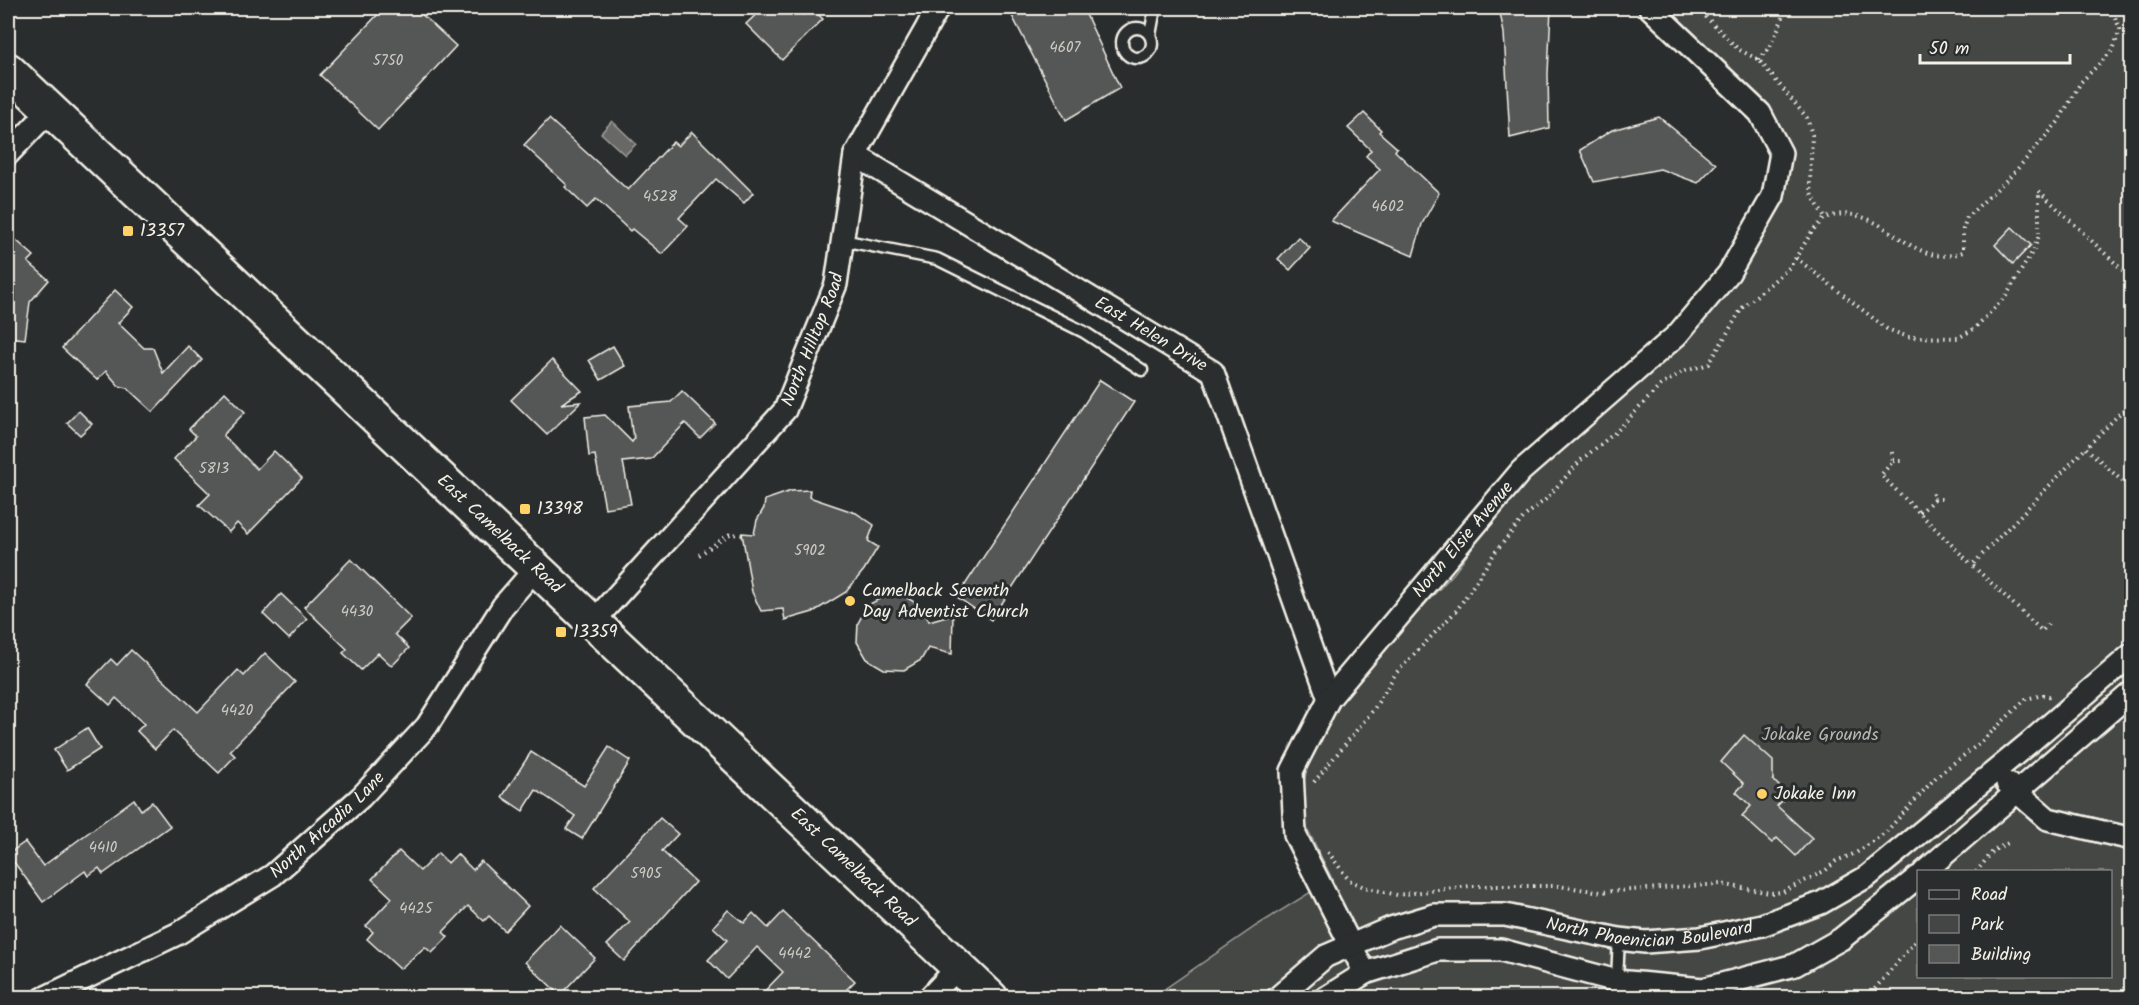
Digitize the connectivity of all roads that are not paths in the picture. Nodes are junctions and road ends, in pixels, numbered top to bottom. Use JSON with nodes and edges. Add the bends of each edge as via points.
{"nodes":[{"id":1,"x":938,"y":8,"type":"edge"},
{"id":2,"x":1155,"y":8,"type":"edge"},
{"id":3,"x":1650,"y":8,"type":"edge"},
{"id":4,"x":1150,"y":34,"type":"dead end"},
{"id":5,"x":8,"y":70,"type":"edge"},
{"id":6,"x":50,"y":110,"type":"junction"},
{"id":7,"x":8,"y":154,"type":"edge"},
{"id":8,"x":855,"y":155,"type":"junction"},
{"id":9,"x":842,"y":240,"type":"junction"},
{"id":10,"x":1142,"y":370,"type":"dead end"},
{"id":11,"x":536,"y":568,"type":"junction"},
{"id":12,"x":593,"y":622,"type":"junction"},
{"id":13,"x":2132,"y":654,"type":"edge"},
{"id":14,"x":2132,"y":693,"type":"edge"},
{"id":15,"x":1329,"y":699,"type":"junction"},
{"id":16,"x":1996,"y":770,"type":"junction"},
{"id":17,"x":2016,"y":792,"type":"junction"},
{"id":18,"x":2132,"y":839,"type":"edge"},
{"id":19,"x":1926,"y":870,"type":"edge"},
{"id":20,"x":1917,"y":878,"type":"edge"},
{"id":21,"x":1619,"y":939,"type":"junction"},
{"id":22,"x":1350,"y":945,"type":"junction"},
{"id":23,"x":959,"y":966,"type":"junction"},
{"id":24,"x":1365,"y":973,"type":"junction"},
{"id":25,"x":1616,"y":989,"type":"edge"},
{"id":26,"x":44,"y":998,"type":"edge"},
{"id":27,"x":929,"y":998,"type":"edge"},
{"id":28,"x":991,"y":998,"type":"edge"},
{"id":29,"x":1277,"y":998,"type":"edge"},
{"id":30,"x":1325,"y":998,"type":"edge"}],
"edges":[{"from":1,"to":8,"type":"street","name":"North Hilltop Road"},
{"from":2,"to":4,"type":"lane"},
{"from":3,"to":15,"type":"street","name":"North Elsie Avenue","via":[[1760,113],[1781,153],[1773,196],[1729,273],[1677,335],[1521,471]]},
{"from":5,"to":6,"type":"main road","name":"East Camelback Road"},
{"from":6,"to":7,"type":"street"},
{"from":6,"to":11,"type":"main road","name":"East Camelback Road"},
{"from":8,"to":9,"type":"street","name":"North Hilltop Road"},
{"from":8,"to":15,"type":"street","name":"East Helen Drive","via":[[1213,372]]},
{"from":9,"to":10,"type":"lane","via":[[937,259],[1084,332]]},
{"from":9,"to":12,"type":"street","name":"North Hilltop Road","via":[[836,284],[785,410]]},
{"from":11,"to":12,"type":"main road","name":"East Camelback Road"},
{"from":11,"to":26,"type":"street","name":"North Arcadia Lane","via":[[503,606],[427,726],[361,798],[273,875],[177,934]]},
{"from":12,"to":23,"type":"main road","name":"East Camelback Road"},
{"from":13,"to":16,"type":"street","name":"North Phoenician Boulevard"},
{"from":14,"to":17,"type":"street"},
{"from":15,"to":22,"type":"street","name":"North Elsie Avenue","via":[[1292,771],[1295,835]]},
{"from":16,"to":17,"type":"street"},
{"from":16,"to":21,"type":"street","name":"North Phoenician Boulevard","via":[[1868,876],[1821,903],[1762,925],[1700,938],[1645,942]]},
{"from":17,"to":18,"type":"street","via":[[2049,819]]},
{"from":17,"to":19,"type":"street"},
{"from":20,"to":25,"type":"street","via":[[1841,939],[1795,965],[1703,988]]},
{"from":21,"to":22,"type":"street","name":"North Phoenician Boulevard","via":[[1505,915],[1434,915]]},
{"from":21,"to":25,"type":"lane"},
{"from":22,"to":24,"type":"street","name":"North Elsie Avenue"},
{"from":22,"to":29,"type":"street","name":"North Phoenician Boulevard","via":[[1326,956]]},
{"from":23,"to":27,"type":"street"},
{"from":23,"to":28,"type":"main road","name":"East Camelback Road"},
{"from":24,"to":25,"type":"street","via":[[1438,950],[1501,950]]},
{"from":24,"to":30,"type":"street"}]}
